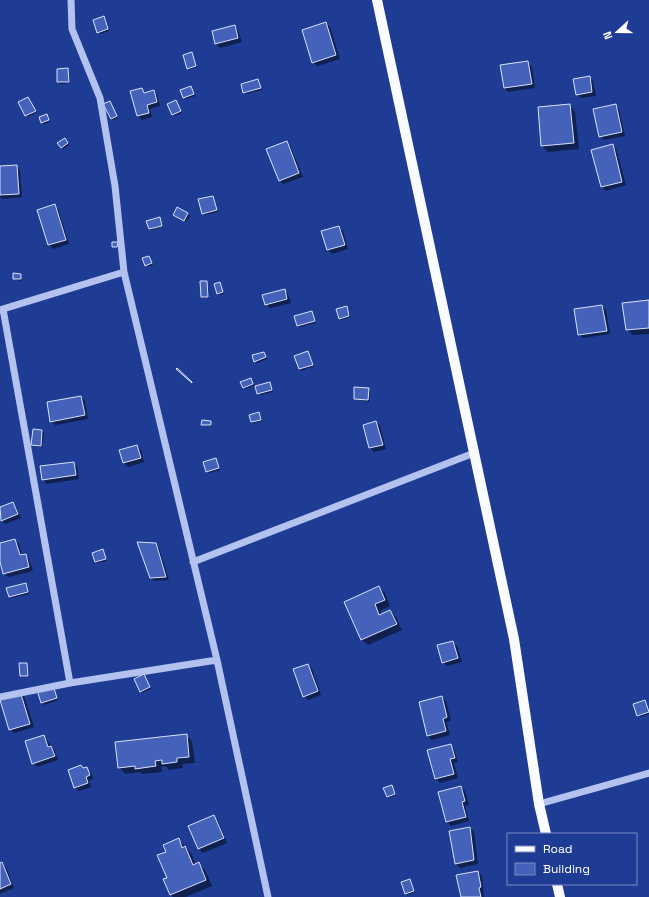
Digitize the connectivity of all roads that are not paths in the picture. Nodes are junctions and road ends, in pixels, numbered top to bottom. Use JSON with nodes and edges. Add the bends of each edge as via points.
{"nodes":[{"id":1,"x":71,"y":0,"type":"edge"},
{"id":2,"x":377,"y":0,"type":"edge"},
{"id":3,"x":124,"y":272,"type":"junction"},
{"id":4,"x":2,"y":310,"type":"edge"},
{"id":5,"x":474,"y":453,"type":"junction"},
{"id":6,"x":193,"y":562,"type":"junction"},
{"id":7,"x":216,"y":660,"type":"junction"},
{"id":8,"x":70,"y":683,"type":"junction"},
{"id":9,"x":0,"y":697,"type":"edge"},
{"id":10,"x":649,"y":773,"type":"edge"},
{"id":11,"x":539,"y":804,"type":"junction"},
{"id":12,"x":546,"y":833,"type":"edge"},
{"id":13,"x":557,"y":885,"type":"edge"},
{"id":14,"x":268,"y":897,"type":"edge"},
{"id":15,"x":560,"y":897,"type":"edge"}],
"edges":[{"from":1,"to":3,"type":"street","via":[[72,29],[100,98],[115,186]]},
{"from":2,"to":5,"type":"main road"},
{"from":3,"to":4,"type":"street"},
{"from":3,"to":6,"type":"street"},
{"from":4,"to":8,"type":"street"},
{"from":5,"to":6,"type":"street"},
{"from":5,"to":11,"type":"main road","via":[[514,640]]},
{"from":6,"to":7,"type":"street"},
{"from":7,"to":8,"type":"street"},
{"from":7,"to":14,"type":"street"},
{"from":8,"to":9,"type":"street"},
{"from":10,"to":11,"type":"street"},
{"from":11,"to":12,"type":"main road"},
{"from":13,"to":15,"type":"main road"}]}
